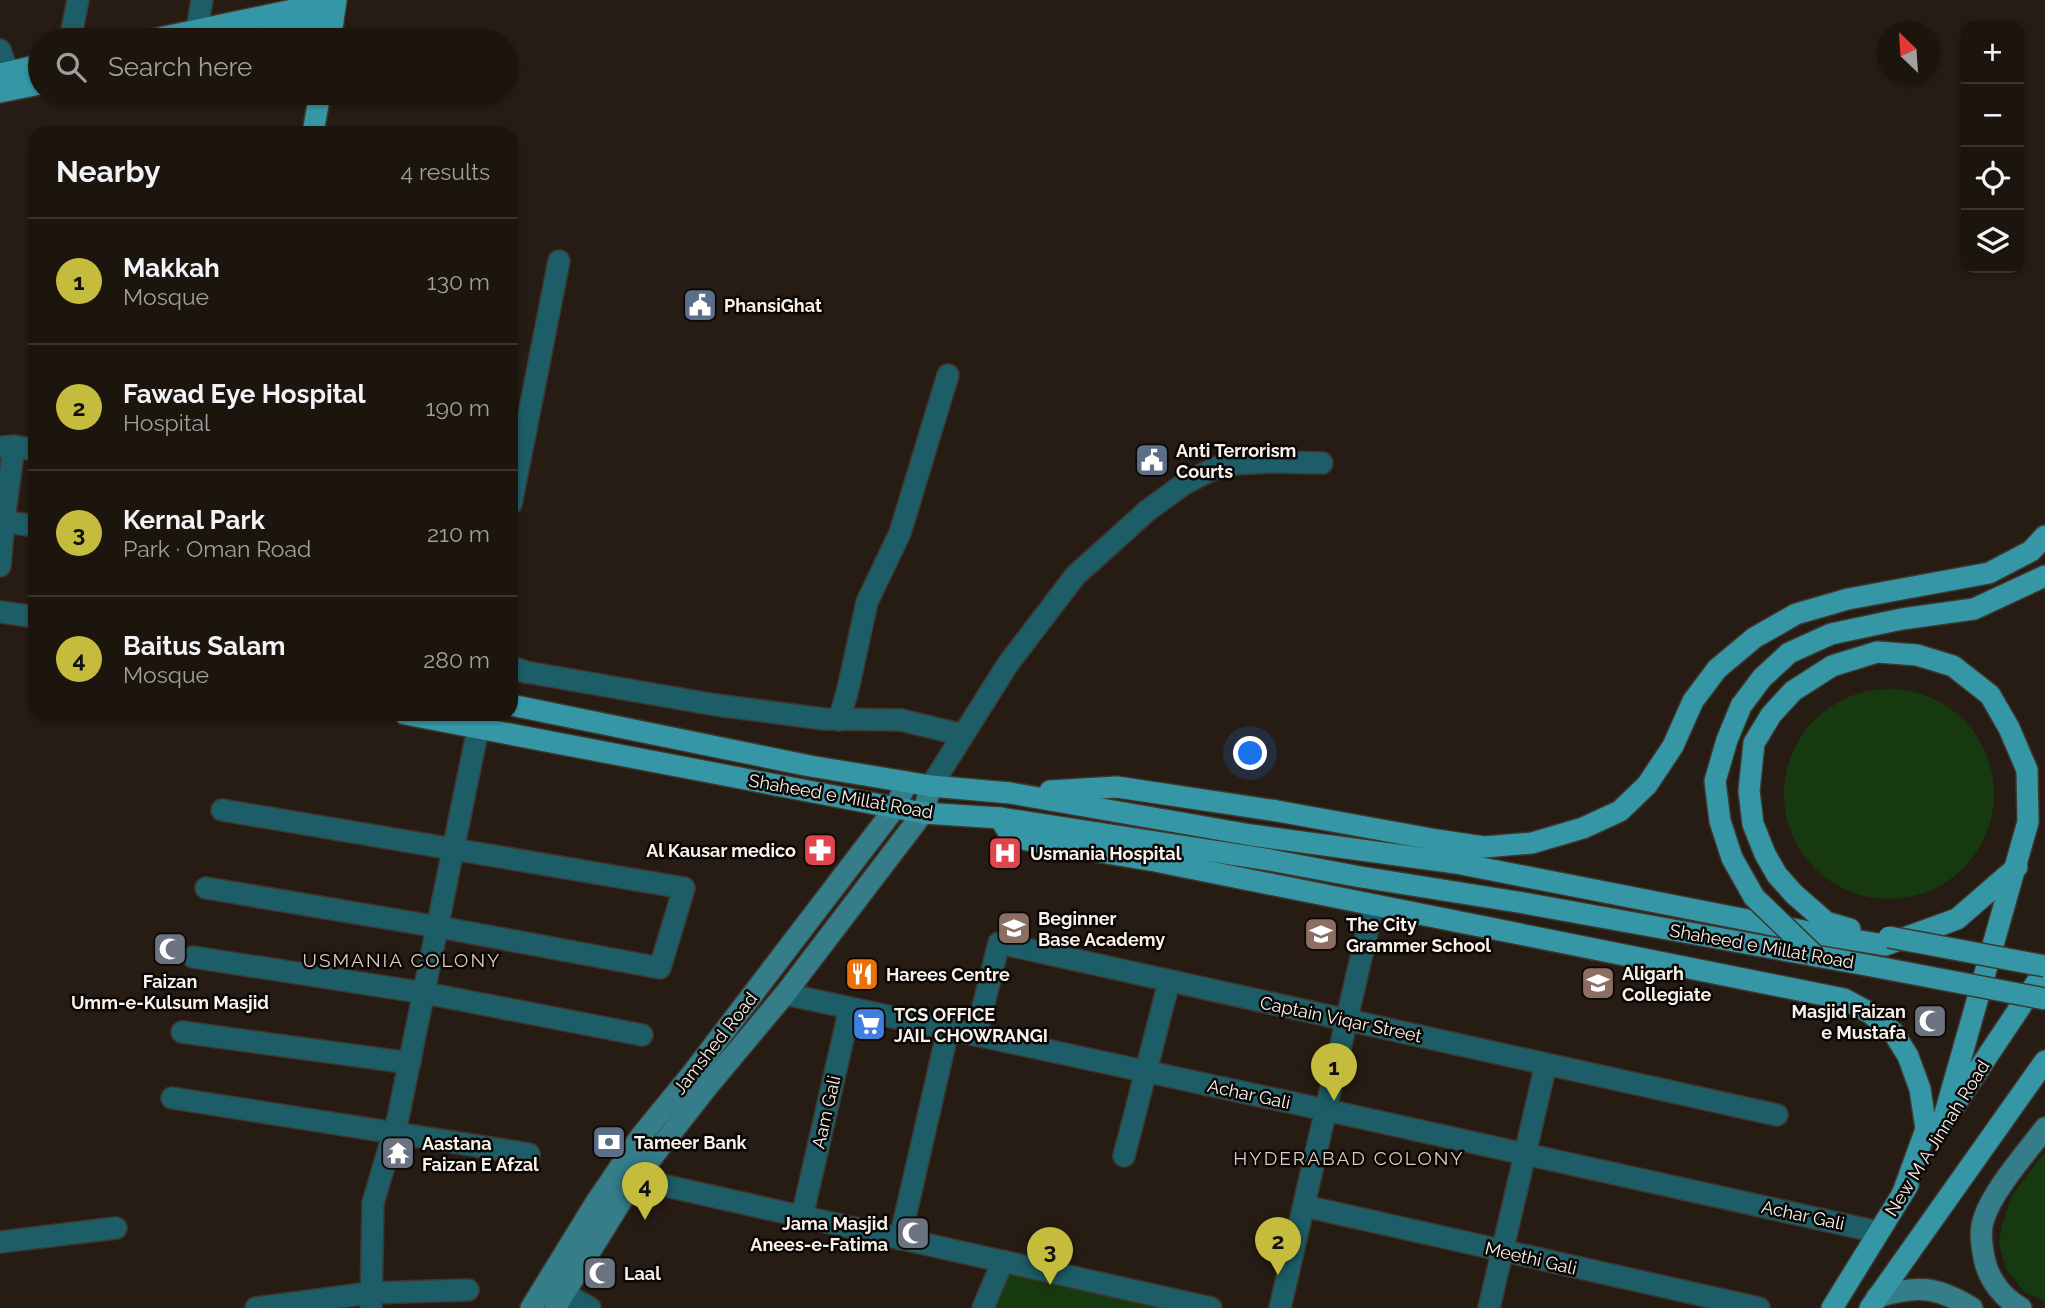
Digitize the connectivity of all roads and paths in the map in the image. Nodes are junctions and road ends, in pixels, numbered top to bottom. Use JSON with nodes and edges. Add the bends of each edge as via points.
{"nodes":[{"id":1,"x":78,"y":0,"type":"edge"},
{"id":2,"x":202,"y":0,"type":"edge"},
{"id":3,"x":333,"y":21,"type":"edge"},
{"id":4,"x":72,"y":28,"type":"edge"},
{"id":5,"x":197,"y":28,"type":"edge"},
{"id":6,"x":264,"y":28,"type":"edge"},
{"id":7,"x":301,"y":28,"type":"edge"},
{"id":8,"x":0,"y":50,"type":"edge"},
{"id":9,"x":28,"y":68,"type":"edge"},
{"id":10,"x":4,"y":73,"type":"edge"},
{"id":11,"x":28,"y":86,"type":"edge"},
{"id":12,"x":0,"y":92,"type":"edge"},
{"id":13,"x":318,"y":105,"type":"edge"},
{"id":14,"x":314,"y":126,"type":"edge"},
{"id":15,"x":559,"y":261,"type":"dead end"},
{"id":16,"x":948,"y":375,"type":"dead end"},
{"id":17,"x":518,"y":428,"type":"edge"},
{"id":18,"x":16,"y":448,"type":"edge"},
{"id":19,"x":1322,"y":463,"type":"dead end"},
{"id":20,"x":2,"y":520,"type":"edge"},
{"id":21,"x":28,"y":525,"type":"edge"},
{"id":22,"x":2045,"y":536,"type":"edge"},
{"id":23,"x":0,"y":566,"type":"edge"},
{"id":24,"x":2045,"y":576,"type":"edge"},
{"id":25,"x":0,"y":612,"type":"edge"},
{"id":26,"x":28,"y":616,"type":"edge"},
{"id":27,"x":518,"y":669,"type":"edge"},
{"id":28,"x":518,"y":706,"type":"edge"},
{"id":29,"x":839,"y":720,"type":"junction"},
{"id":30,"x":480,"y":721,"type":"edge"},
{"id":31,"x":963,"y":735,"type":"junction"},
{"id":32,"x":907,"y":782,"type":"junction"},
{"id":33,"x":1010,"y":793,"type":"junction"},
{"id":34,"x":926,"y":801,"type":"junction"},
{"id":35,"x":895,"y":808,"type":"junction"},
{"id":36,"x":222,"y":810,"type":"dead end"},
{"id":37,"x":1000,"y":818,"type":"junction"},
{"id":38,"x":454,"y":849,"type":"junction"},
{"id":39,"x":2017,"y":867,"type":"junction"},
{"id":40,"x":206,"y":888,"type":"dead end"},
{"id":41,"x":1373,"y":906,"type":"junction"},
{"id":42,"x":439,"y":927,"type":"junction"},
{"id":43,"x":1815,"y":956,"type":"junction"},
{"id":44,"x":193,"y":957,"type":"dead end"},
{"id":45,"x":2045,"y":968,"type":"edge"},
{"id":46,"x":1170,"y":982,"type":"junction"},
{"id":47,"x":425,"y":993,"type":"junction"},
{"id":48,"x":785,"y":994,"type":"junction"},
{"id":49,"x":2045,"y":999,"type":"edge"},
{"id":50,"x":850,"y":1008,"type":"junction"},
{"id":51,"x":1346,"y":1021,"type":"junction"},
{"id":52,"x":948,"y":1030,"type":"junction"},
{"id":53,"x":182,"y":1032,"type":"dead end"},
{"id":54,"x":642,"y":1035,"type":"dead end"},
{"id":55,"x":976,"y":1035,"type":"junction"},
{"id":56,"x":2045,"y":1061,"type":"edge"},
{"id":57,"x":410,"y":1063,"type":"junction"},
{"id":58,"x":1546,"y":1064,"type":"junction"},
{"id":59,"x":1145,"y":1072,"type":"junction"},
{"id":60,"x":172,"y":1098,"type":"dead end"},
{"id":61,"x":1326,"y":1110,"type":"junction"},
{"id":62,"x":1777,"y":1115,"type":"dead end"},
{"id":63,"x":1942,"y":1125,"type":"junction"},
{"id":64,"x":2045,"y":1128,"type":"edge"},
{"id":65,"x":394,"y":1132,"type":"junction"},
{"id":66,"x":529,"y":1154,"type":"dead end"},
{"id":67,"x":1525,"y":1154,"type":"junction"},
{"id":68,"x":1124,"y":1156,"type":"dead end"},
{"id":69,"x":635,"y":1180,"type":"junction"},
{"id":70,"x":1902,"y":1195,"type":"junction"},
{"id":71,"x":1304,"y":1206,"type":"junction"},
{"id":72,"x":802,"y":1217,"type":"junction"},
{"id":73,"x":116,"y":1228,"type":"dead end"},
{"id":74,"x":1878,"y":1232,"type":"junction"},
{"id":75,"x":900,"y":1239,"type":"junction"},
{"id":76,"x":0,"y":1242,"type":"edge"},
{"id":77,"x":1502,"y":1251,"type":"junction"},
{"id":78,"x":1003,"y":1261,"type":"junction"},
{"id":79,"x":468,"y":1290,"type":"dead end"},
{"id":80,"x":370,"y":1300,"type":"edge"},
{"id":81,"x":559,"y":1300,"type":"edge"},
{"id":82,"x":1874,"y":1302,"type":"edge"},
{"id":83,"x":256,"y":1308,"type":"edge"},
{"id":84,"x":531,"y":1308,"type":"edge"},
{"id":85,"x":590,"y":1308,"type":"edge"},
{"id":86,"x":983,"y":1308,"type":"edge"},
{"id":87,"x":1211,"y":1308,"type":"edge"},
{"id":88,"x":1280,"y":1308,"type":"edge"},
{"id":89,"x":1489,"y":1308,"type":"edge"},
{"id":90,"x":1759,"y":1308,"type":"edge"},
{"id":91,"x":1832,"y":1308,"type":"edge"},
{"id":92,"x":1972,"y":1308,"type":"edge"},
{"id":93,"x":2021,"y":1308,"type":"edge"}],
"edges":[{"from":1,"to":4,"type":"street"},
{"from":2,"to":5,"type":"street"},
{"from":3,"to":6,"type":"main road"},
{"from":3,"to":7,"type":"main road"},
{"from":8,"to":10,"type":"street"},
{"from":9,"to":10,"type":"main road"},
{"from":11,"to":12,"type":"main road"},
{"from":13,"to":14,"type":"main road"},
{"from":15,"to":17,"type":"street"},
{"from":16,"to":29,"type":"street","via":[[900,533],[867,602]]},
{"from":18,"to":20,"type":"street"},
{"from":19,"to":31,"type":"street","via":[[1215,468],[1147,511],[1075,576],[1008,664]]},
{"from":20,"to":21,"type":"street"},
{"from":20,"to":23,"type":"street"},
{"from":22,"to":33,"type":"main road","via":[[2031,551],[1989,573],[1848,599],[1796,614],[1754,638],[1717,669],[1693,701],[1647,785],[1620,811],[1532,843],[1484,847],[1118,787]]},
{"from":24,"to":43,"type":"main road","bridge":true,"via":[[1974,609],[1830,634],[1789,653],[1741,706],[1716,781],[1720,821],[1732,858],[1754,897]]},
{"from":25,"to":26,"type":"street"},
{"from":27,"to":29,"type":"street","via":[[716,705]]},
{"from":28,"to":32,"type":"main road","name":"Shaheed e Millat Road"},
{"from":29,"to":31,"type":"street","via":[[901,720]]},
{"from":30,"to":35,"type":"main road","name":"Shaheed e Millat Road"},
{"from":30,"to":38,"type":"street"},
{"from":31,"to":34,"type":"street"},
{"from":32,"to":34,"type":"main road","name":"Shaheed e Millat Road"},
{"from":32,"to":35,"type":"main road","name":"Jamshed Road"},
{"from":33,"to":34,"type":"main road"},
{"from":33,"to":39,"type":"main road","via":[[1251,835],[1456,863],[1885,946],[1957,919]]},
{"from":34,"to":35,"type":"main road","name":"Shaheed e Millat Road"},
{"from":34,"to":37,"type":"main road","name":"Shaheed e Millat Road"},
{"from":34,"to":48,"type":"main road","name":"Jamshed Road"},
{"from":35,"to":84,"type":"main road","name":"Jamshed Road","via":[[641,1136]]},
{"from":36,"to":38,"type":"street"},
{"from":37,"to":41,"type":"main road","via":[[1015,838],[1155,861]]},
{"from":37,"to":43,"type":"main road","name":"Shaheed e Millat Road","via":[[1524,903]]},
{"from":38,"to":42,"type":"street"},
{"from":38,"to":42,"type":"street","via":[[684,888],[660,968]]},
{"from":39,"to":45,"type":"main road","bridge":true,"via":[[2028,822],[2026,770],[1990,695],[1953,666],[1917,655],[1877,652],[1832,666],[1793,691],[1754,743],[1749,791],[1753,824],[1765,854],[1794,894],[1826,922]]},
{"from":39,"to":63,"type":"main road"},
{"from":40,"to":42,"type":"street"},
{"from":41,"to":51,"type":"street"},
{"from":41,"to":70,"type":"main road","via":[[1844,999],[1870,1013],[1893,1031],[1920,1089],[1926,1129]]},
{"from":42,"to":47,"type":"street"},
{"from":43,"to":49,"type":"main road","name":"Shaheed e Millat Road","bridge":true},
{"from":44,"to":47,"type":"street"},
{"from":45,"to":63,"type":"main road","name":"New M A Jinnah Road"},
{"from":46,"to":51,"type":"street","name":"Captain Viqar Street"},
{"from":46,"to":55,"type":"street","name":"Captain Viqar Street","via":[[999,943]]},
{"from":46,"to":59,"type":"street"},
{"from":47,"to":54,"type":"street"},
{"from":47,"to":57,"type":"street"},
{"from":48,"to":50,"type":"street","name":"Achar Gali"},
{"from":48,"to":69,"type":"main road","name":"Jamshed Road"},
{"from":50,"to":52,"type":"street","name":"Achar Gali"},
{"from":50,"to":72,"type":"street","name":"Aam Gali"},
{"from":51,"to":58,"type":"street","name":"Captain Viqar Street"},
{"from":51,"to":61,"type":"street"},
{"from":52,"to":55,"type":"street","name":"Achar Gali"},
{"from":52,"to":75,"type":"street"},
{"from":53,"to":57,"type":"street"},
{"from":55,"to":59,"type":"street","name":"Achar Gali"},
{"from":56,"to":82,"type":"main road"},
{"from":57,"to":65,"type":"street"},
{"from":58,"to":62,"type":"street","name":"Captain Viqar Street"},
{"from":58,"to":67,"type":"street"},
{"from":59,"to":61,"type":"street","name":"Achar Gali"},
{"from":59,"to":68,"type":"street"},
{"from":60,"to":65,"type":"street"},
{"from":61,"to":67,"type":"street","name":"Achar Gali"},
{"from":61,"to":71,"type":"street"},
{"from":63,"to":70,"type":"main road","name":"New M A Jinnah Road"},
{"from":64,"to":93,"type":"main road","via":[[1983,1219],[1981,1246],[1989,1275]]},
{"from":65,"to":66,"type":"street"},
{"from":65,"to":80,"type":"street","via":[[373,1203]]},
{"from":67,"to":74,"type":"street","name":"Achar Gali"},
{"from":67,"to":77,"type":"street"},
{"from":69,"to":72,"type":"street"},
{"from":69,"to":81,"type":"main road","name":"Jamshed Road"},
{"from":70,"to":74,"type":"main road","name":"New M A Jinnah Road"},
{"from":71,"to":77,"type":"street","name":"Meethi Gali"},
{"from":71,"to":88,"type":"street"},
{"from":72,"to":75,"type":"street"},
{"from":73,"to":76,"type":"street"},
{"from":74,"to":91,"type":"main road","name":"New M A Jinnah Road"},
{"from":75,"to":78,"type":"street"},
{"from":77,"to":89,"type":"street"},
{"from":77,"to":90,"type":"street","name":"Meethi Gali"},
{"from":78,"to":86,"type":"street"},
{"from":78,"to":87,"type":"street"},
{"from":79,"to":80,"type":"street"},
{"from":80,"to":83,"type":"street"},
{"from":81,"to":85,"type":"street"},
{"from":82,"to":92,"type":"main road","via":[[1900,1290],[1924,1288]]}]}
